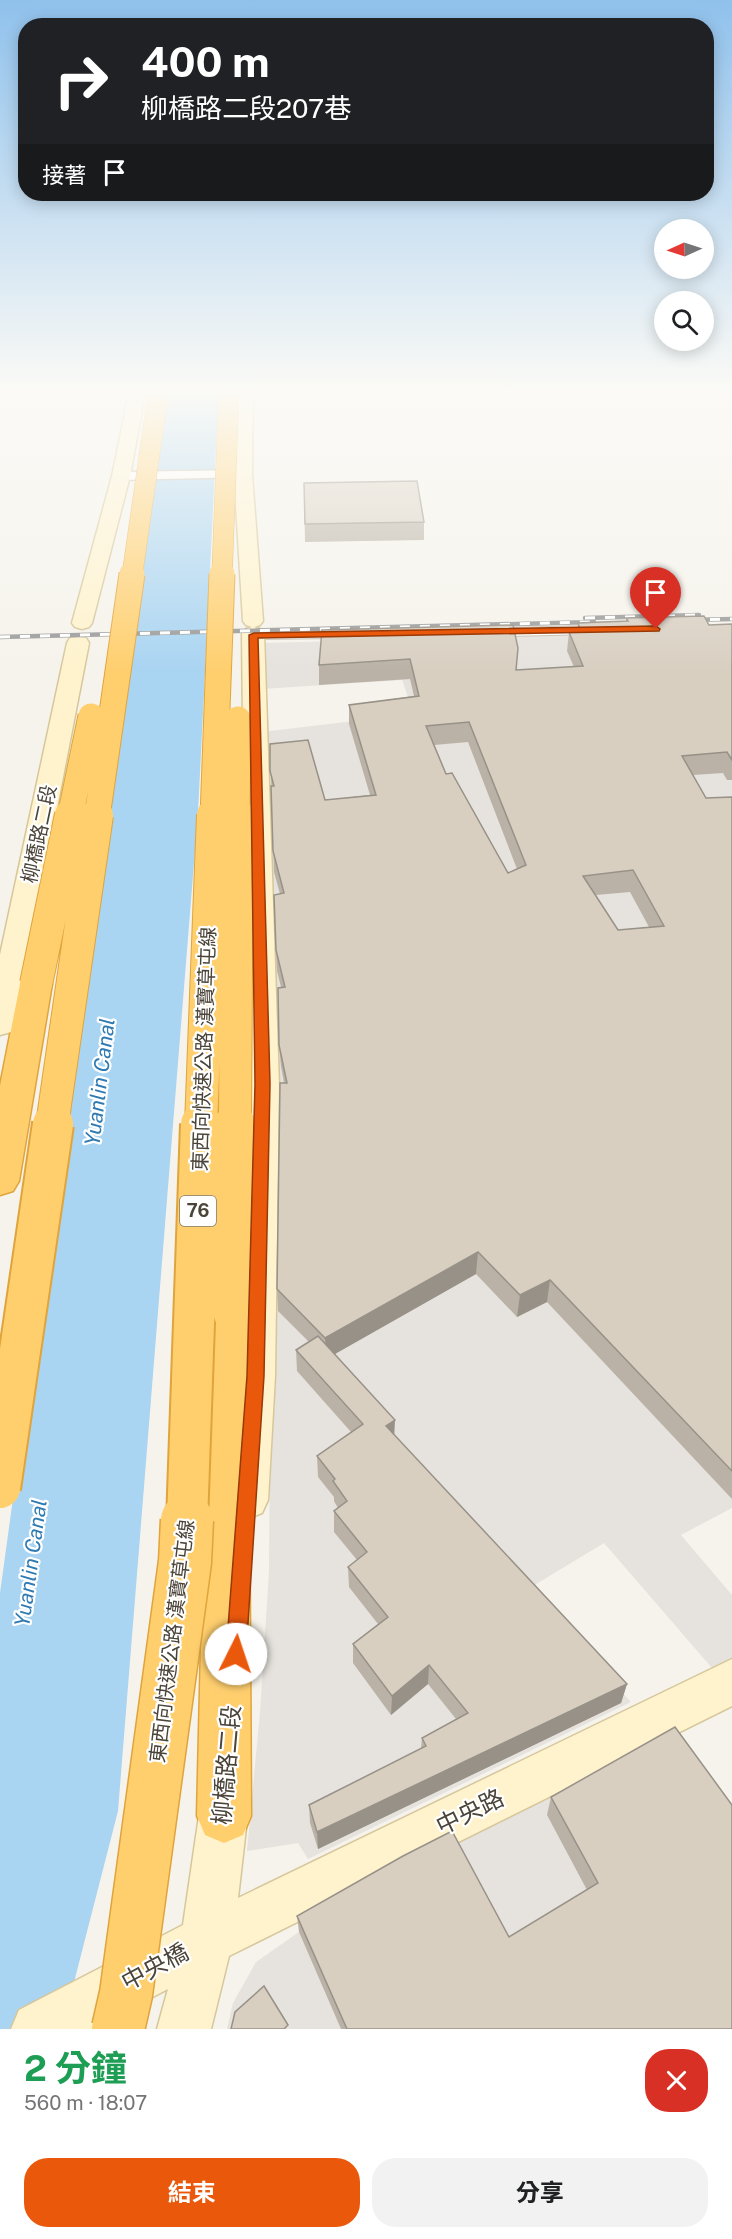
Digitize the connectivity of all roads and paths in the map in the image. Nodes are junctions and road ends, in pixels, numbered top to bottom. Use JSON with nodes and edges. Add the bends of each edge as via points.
{"nodes":[{"id":1,"x":119,"y":483,"type":"edge"},
{"id":2,"x":146,"y":483,"type":"edge"},
{"id":3,"x":229,"y":483,"type":"edge"},
{"id":4,"x":230,"y":483,"type":"edge"},
{"id":5,"x":232,"y":483,"type":"edge"},
{"id":6,"x":143,"y":505,"type":"junction"},
{"id":7,"x":253,"y":630,"type":"junction"},
{"id":8,"x":596,"y":630,"type":"edge"},
{"id":9,"x":490,"y":632,"type":"edge"},
{"id":10,"x":348,"y":634,"type":"edge"},
{"id":11,"x":0,"y":1025,"type":"edge"},
{"id":12,"x":0,"y":1181,"type":"edge"},
{"id":13,"x":0,"y":1488,"type":"edge"},
{"id":14,"x":732,"y":1682,"type":"edge"},
{"id":15,"x":224,"y":1816,"type":"junction"},
{"id":16,"x":207,"y":1940,"type":"junction"},
{"id":17,"x":111,"y":2012,"type":"edge"},
{"id":18,"x":38,"y":2029,"type":"edge"},
{"id":19,"x":184,"y":2029,"type":"edge"}],
"edges":[{"from":1,"to":11,"type":"main road","name":"柳橋路二段","via":[[80,633]]},
{"from":2,"to":6,"type":"highway","bridge":true},
{"from":3,"to":17,"type":"highway","name":"東西向快速公路 漢寶草屯線","number":"76","bridge":true,"via":[[185,1562],[126,1994]]},
{"from":4,"to":7,"type":"main road","name":"柳橋路二段"},
{"from":5,"to":15,"type":"highway","bridge":true,"via":[[239,507],[234,1314]]},
{"from":6,"to":12,"type":"highway","bridge":true,"via":[[128,534]]},
{"from":6,"to":13,"type":"highway","bridge":true},
{"from":7,"to":10,"type":"lane"},
{"from":7,"to":15,"type":"main road","name":"柳橋路二段","via":[[263,1084],[259,1248],[255,1376]]},
{"from":8,"to":9,"type":"lane"},
{"from":14,"to":16,"type":"main road","name":"中央路"},
{"from":15,"to":16,"type":"main road","name":"柳橋路二段"},
{"from":16,"to":17,"type":"main road","name":"中央橋"},
{"from":16,"to":19,"type":"main road","name":"柳橋路二段"},
{"from":17,"to":18,"type":"main road","name":"中央橋"}]}
